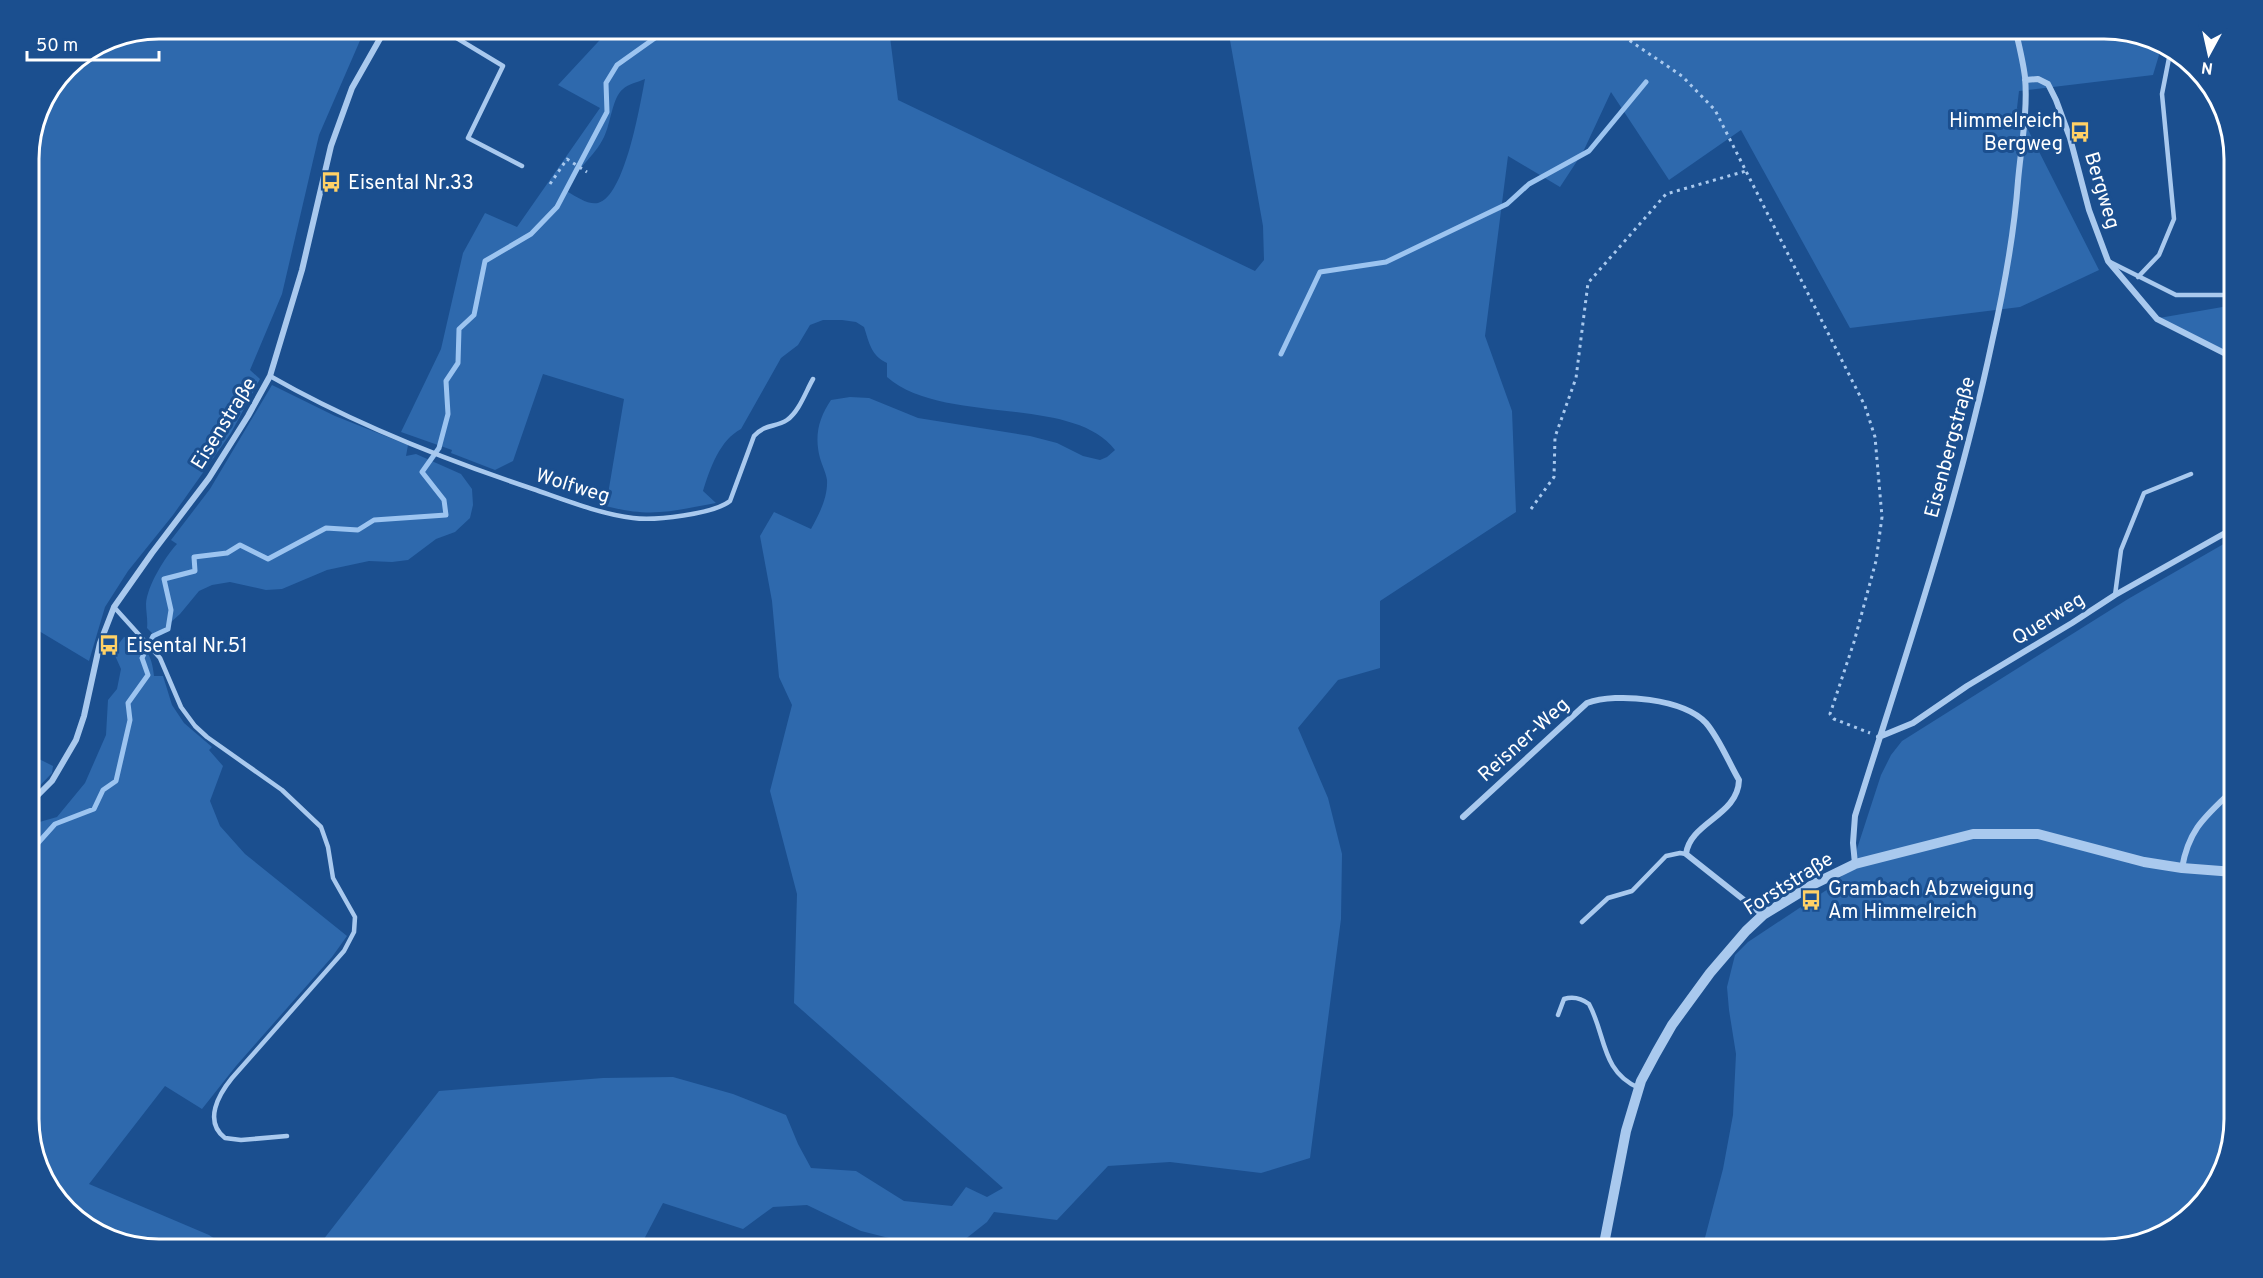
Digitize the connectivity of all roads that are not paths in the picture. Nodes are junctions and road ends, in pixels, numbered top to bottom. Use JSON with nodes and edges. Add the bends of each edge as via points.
{"nodes":[{"id":1,"x":380,"y":39,"type":"edge"},
{"id":2,"x":458,"y":39,"type":"edge"},
{"id":3,"x":2018,"y":39,"type":"edge"},
{"id":4,"x":2169,"y":58,"type":"edge"},
{"id":5,"x":2025,"y":80,"type":"junction"},
{"id":6,"x":522,"y":166,"type":"dead end"},
{"id":7,"x":2108,"y":261,"type":"junction"},
{"id":8,"x":2138,"y":277,"type":"junction"},
{"id":9,"x":2224,"y":295,"type":"edge"},
{"id":10,"x":2224,"y":353,"type":"edge"},
{"id":11,"x":270,"y":376,"type":"junction"},
{"id":12,"x":813,"y":379,"type":"dead end"},
{"id":13,"x":2191,"y":474,"type":"dead end"},
{"id":14,"x":2224,"y":534,"type":"edge"},
{"id":15,"x":2115,"y":595,"type":"junction"},
{"id":16,"x":114,"y":607,"type":"junction"},
{"id":17,"x":1880,"y":737,"type":"junction"},
{"id":18,"x":39,"y":794,"type":"edge"},
{"id":19,"x":2224,"y":798,"type":"edge"},
{"id":20,"x":1463,"y":817,"type":"dead end"},
{"id":21,"x":1686,"y":854,"type":"junction"},
{"id":22,"x":1855,"y":864,"type":"junction"},
{"id":23,"x":2182,"y":868,"type":"junction"},
{"id":24,"x":2224,"y":871,"type":"edge"},
{"id":25,"x":1763,"y":915,"type":"junction"},
{"id":26,"x":1582,"y":922,"type":"dead end"},
{"id":27,"x":1558,"y":1015,"type":"dead end"},
{"id":28,"x":1639,"y":1088,"type":"junction"},
{"id":29,"x":287,"y":1136,"type":"dead end"},
{"id":30,"x":1605,"y":1239,"type":"edge"}],
"edges":[{"from":1,"to":11,"type":"street","name":"Eisenstraße","via":[[352,88],[331,146],[302,270]]},
{"from":2,"to":6,"type":"lane","via":[[503,66],[468,138]]},
{"from":3,"to":5,"type":"street","name":"Eisenbergstraße"},
{"from":4,"to":8,"type":"lane","via":[[2162,94],[2174,219],[2158,255]]},
{"from":5,"to":7,"type":"street","name":"Bergweg","via":[[2038,79],[2048,84],[2056,100]]},
{"from":5,"to":17,"type":"street","name":"Eisenbergstraße","via":[[2009,260],[1986,373],[1924,602]]},
{"from":7,"to":8,"type":"lane"},
{"from":7,"to":10,"type":"street","name":"Bergweg","via":[[2157,319]]},
{"from":8,"to":9,"type":"lane","via":[[2176,296]]},
{"from":11,"to":12,"type":"lane","name":"Wolfweg","via":[[318,402],[493,476],[630,518],[653,519],[718,508],[730,501],[754,436],[790,417]]},
{"from":11,"to":16,"type":"street","name":"Eisenstraße","via":[[209,478]]},
{"from":13,"to":15,"type":"lane","via":[[2144,493],[2121,549]]},
{"from":14,"to":15,"type":"street","name":"Querweg"},
{"from":15,"to":17,"type":"street","name":"Querweg","via":[[1913,723]]},
{"from":16,"to":18,"type":"street","name":"Eisenstraße","via":[[100,644],[81,728],[52,781]]},
{"from":16,"to":29,"type":"lane","via":[[160,658],[181,707],[195,726],[282,790],[321,827],[333,878],[355,917],[354,932],[344,951],[232,1078],[214,1110],[217,1127],[225,1138]]},
{"from":17,"to":22,"type":"street","name":"Eisenbergstraße","via":[[1855,816]]},
{"from":19,"to":23,"type":"street","via":[[2201,820],[2186,847]]},
{"from":20,"to":21,"type":"street","name":"Reisner-Weg","via":[[1587,704],[1601,698],[1627,697],[1695,713],[1708,725],[1739,780],[1739,790],[1732,802],[1690,839]]},
{"from":21,"to":25,"type":"street"},
{"from":21,"to":26,"type":"lane","via":[[1666,855],[1632,891],[1608,898]]},
{"from":22,"to":23,"type":"street","name":"Forststraße","via":[[1973,834],[2038,834]]},
{"from":22,"to":25,"type":"street","name":"Forststraße"},
{"from":23,"to":24,"type":"street","name":"Forststraße"},
{"from":25,"to":28,"type":"street","name":"Forststraße","via":[[1710,973],[1672,1025]]},
{"from":27,"to":28,"type":"lane","via":[[1564,999],[1580,998],[1589,1004],[1615,1069],[1622,1079]]},
{"from":28,"to":30,"type":"street","name":"Forststraße","via":[[1619,1161]]}]}
